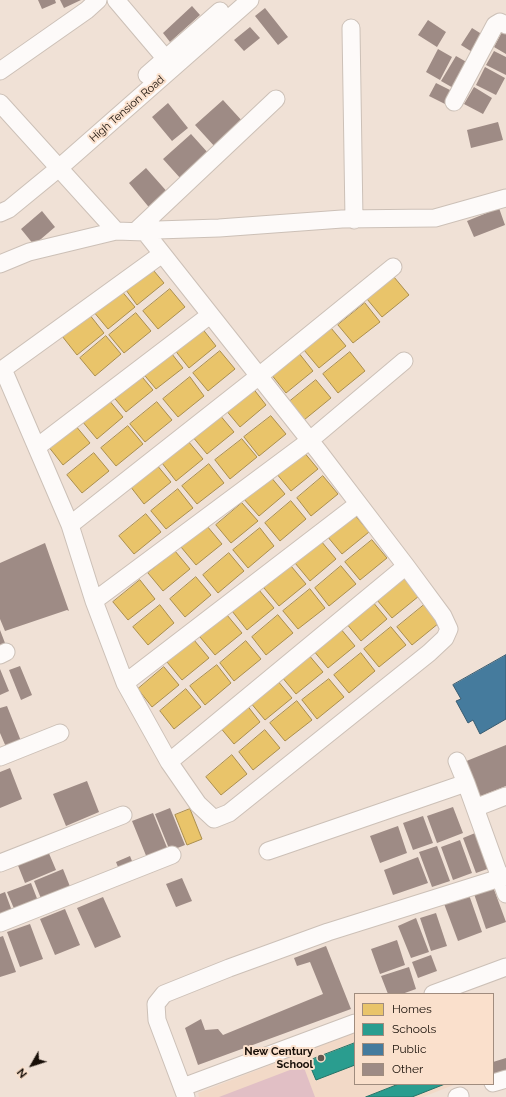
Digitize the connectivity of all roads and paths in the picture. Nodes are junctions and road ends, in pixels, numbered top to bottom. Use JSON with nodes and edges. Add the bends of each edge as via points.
{"nodes":[{"id":1,"x":98,"y":0,"type":"edge"},
{"id":2,"x":116,"y":0,"type":"edge"},
{"id":3,"x":233,"y":0,"type":"edge"},
{"id":4,"x":250,"y":0,"type":"edge"},
{"id":5,"x":506,"y":25,"type":"edge"},
{"id":6,"x":351,"y":28,"type":"dead end"},
{"id":7,"x":166,"y":59,"type":"junction"},
{"id":8,"x":0,"y":71,"type":"edge"},
{"id":9,"x":276,"y":99,"type":"dead end"},
{"id":10,"x":454,"y":102,"type":"dead end"},
{"id":11,"x":0,"y":103,"type":"edge"},
{"id":12,"x":56,"y":164,"type":"junction"},
{"id":13,"x":506,"y":198,"type":"edge"},
{"id":14,"x":0,"y":207,"type":"edge"},
{"id":15,"x":0,"y":213,"type":"edge"},
{"id":16,"x":354,"y":220,"type":"junction"},
{"id":17,"x":116,"y":231,"type":"junction"},
{"id":18,"x":141,"y":231,"type":"junction"},
{"id":19,"x":162,"y":254,"type":"junction"},
{"id":20,"x":0,"y":264,"type":"edge"},
{"id":21,"x":394,"y":267,"type":"dead end"},
{"id":22,"x":210,"y":315,"type":"junction"},
{"id":23,"x":404,"y":361,"type":"dead end"},
{"id":24,"x":1,"y":366,"type":"edge"},
{"id":25,"x":259,"y":376,"type":"junction"},
{"id":26,"x":309,"y":441,"type":"junction"},
{"id":27,"x":37,"y":447,"type":"junction"},
{"id":28,"x":358,"y":504,"type":"junction"},
{"id":29,"x":70,"y":525,"type":"junction"},
{"id":30,"x":406,"y":566,"type":"junction"},
{"id":31,"x":94,"y":601,"type":"junction"},
{"id":32,"x":125,"y":683,"type":"junction"},
{"id":33,"x":60,"y":733,"type":"dead end"},
{"id":34,"x":0,"y":757,"type":"edge"},
{"id":35,"x":457,"y":761,"type":"dead end"},
{"id":36,"x":169,"y":762,"type":"junction"},
{"id":37,"x":466,"y":783,"type":"junction"},
{"id":38,"x":506,"y":796,"type":"edge"},
{"id":39,"x":474,"y":808,"type":"junction"},
{"id":40,"x":124,"y":815,"type":"dead end"},
{"id":41,"x":268,"y":851,"type":"dead end"},
{"id":42,"x":172,"y":855,"type":"dead end"},
{"id":43,"x":0,"y":863,"type":"edge"},
{"id":44,"x":504,"y":883,"type":"edge"},
{"id":45,"x":0,"y":923,"type":"edge"},
{"id":46,"x":506,"y":967,"type":"edge"},
{"id":47,"x":436,"y":993,"type":"edge"},
{"id":48,"x":354,"y":1023,"type":"edge"},
{"id":49,"x":506,"y":1078,"type":"edge"},
{"id":50,"x":494,"y":1082,"type":"edge"},
{"id":51,"x":184,"y":1092,"type":"edge"}],
"edges":[{"from":1,"to":8,"type":"street"},
{"from":2,"to":7,"type":"street"},
{"from":3,"to":7,"type":"street","name":"High Tension Road"},
{"from":4,"to":12,"type":"street","name":"High Tension Road"},
{"from":5,"to":10,"type":"street","via":[[500,22],[495,26]]},
{"from":6,"to":16,"type":"street"},
{"from":7,"to":12,"type":"street","name":"High Tension Road"},
{"from":9,"to":18,"type":"street"},
{"from":11,"to":12,"type":"street"},
{"from":12,"to":14,"type":"street","name":"High Tension Road","via":[[3,202]]},
{"from":12,"to":15,"type":"street","name":"High Tension Road","via":[[9,209]]},
{"from":12,"to":17,"type":"street"},
{"from":13,"to":16,"type":"street","via":[[435,218]]},
{"from":16,"to":18,"type":"street"},
{"from":17,"to":18,"type":"street"},
{"from":17,"to":20,"type":"street","via":[[29,252]]},
{"from":18,"to":19,"type":"street"},
{"from":19,"to":22,"type":"street"},
{"from":19,"to":24,"type":"street"},
{"from":21,"to":25,"type":"street"},
{"from":22,"to":25,"type":"street"},
{"from":22,"to":27,"type":"street"},
{"from":23,"to":26,"type":"street"},
{"from":24,"to":27,"type":"street"},
{"from":25,"to":26,"type":"street"},
{"from":25,"to":29,"type":"street"},
{"from":26,"to":28,"type":"street"},
{"from":26,"to":31,"type":"street"},
{"from":27,"to":29,"type":"street"},
{"from":28,"to":30,"type":"street"},
{"from":28,"to":32,"type":"street"},
{"from":29,"to":31,"type":"street"},
{"from":30,"to":36,"type":"street"},
{"from":30,"to":36,"type":"street","via":[[443,616],[449,629],[445,638],[429,653],[229,813],[214,819],[198,804]]},
{"from":31,"to":32,"type":"street"},
{"from":32,"to":36,"type":"street"},
{"from":33,"to":34,"type":"street"},
{"from":35,"to":37,"type":"street"},
{"from":37,"to":39,"type":"street"},
{"from":37,"to":41,"type":"street"},
{"from":38,"to":39,"type":"street"},
{"from":39,"to":44,"type":"street"},
{"from":40,"to":43,"type":"street"},
{"from":42,"to":45,"type":"street"},
{"from":44,"to":51,"type":"street","via":[[328,932],[164,994],[156,1004],[157,1020]]},
{"from":46,"to":47,"type":"street"},
{"from":48,"to":51,"type":"street"},
{"from":49,"to":50,"type":"street"}]}
